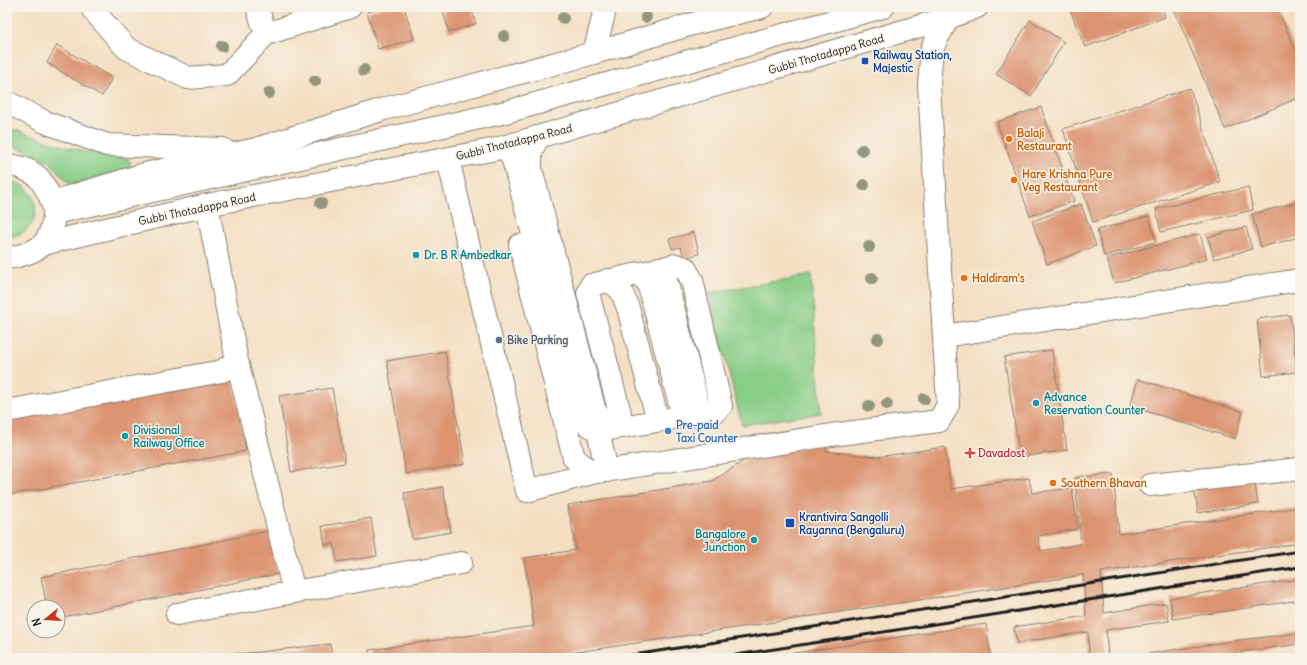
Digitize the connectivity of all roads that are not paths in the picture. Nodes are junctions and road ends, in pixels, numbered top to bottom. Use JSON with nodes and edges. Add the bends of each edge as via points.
{"nodes":[{"id":1,"x":92,"y":7,"type":"edge"},
{"id":2,"x":257,"y":7,"type":"edge"},
{"id":3,"x":350,"y":7,"type":"edge"},
{"id":4,"x":603,"y":7,"type":"edge"},
{"id":5,"x":762,"y":7,"type":"edge"},
{"id":6,"x":883,"y":7,"type":"edge"},
{"id":7,"x":977,"y":7,"type":"edge"},
{"id":8,"x":948,"y":18,"type":"junction"},
{"id":9,"x":266,"y":34,"type":"junction"},
{"id":10,"x":594,"y":53,"type":"junction"},
{"id":11,"x":7,"y":102,"type":"edge"},
{"id":12,"x":538,"y":137,"type":"junction"},
{"id":13,"x":500,"y":148,"type":"junction"},
{"id":14,"x":256,"y":149,"type":"junction"},
{"id":15,"x":448,"y":159,"type":"junction"},
{"id":16,"x":7,"y":166,"type":"edge"},
{"id":17,"x":207,"y":205,"type":"junction"},
{"id":18,"x":53,"y":208,"type":"junction"},
{"id":19,"x":43,"y":244,"type":"junction"},
{"id":20,"x":12,"y":262,"type":"edge"},
{"id":21,"x":649,"y":271,"type":"junction"},
{"id":22,"x":608,"y":280,"type":"junction"},
{"id":23,"x":1300,"y":283,"type":"edge"},
{"id":24,"x":944,"y":336,"type":"junction"},
{"id":25,"x":237,"y":361,"type":"junction"},
{"id":26,"x":7,"y":411,"type":"edge"},
{"id":27,"x":691,"y":415,"type":"junction"},
{"id":28,"x":658,"y":421,"type":"junction"},
{"id":29,"x":598,"y":431,"type":"junction"},
{"id":30,"x":1300,"y":469,"type":"edge"},
{"id":31,"x":599,"y":472,"type":"junction"},
{"id":32,"x":1150,"y":485,"type":"dead end"},
{"id":33,"x":461,"y":563,"type":"dead end"},
{"id":34,"x":294,"y":592,"type":"junction"},
{"id":35,"x":177,"y":614,"type":"dead end"}],
"edges":[{"from":1,"to":9,"type":"main road","via":[[126,48],[188,78],[227,75]]},
{"from":2,"to":9,"type":"main road"},
{"from":3,"to":9,"type":"main road"},
{"from":4,"to":10,"type":"main road","via":[[604,14]]},
{"from":5,"to":10,"type":"main road"},
{"from":6,"to":18,"type":"main road","via":[[506,112]]},
{"from":7,"to":8,"type":"main road","name":"Gubbi Thotadappa Road"},
{"from":8,"to":12,"type":"main road","name":"Gubbi Thotadappa Road"},
{"from":8,"to":24,"type":"main road","via":[[932,48],[930,85]]},
{"from":10,"to":14,"type":"main road","via":[[384,109]]},
{"from":11,"to":14,"type":"main road","via":[[45,122],[107,145]]},
{"from":12,"to":13,"type":"main road","name":"Gubbi Thotadappa Road"},
{"from":12,"to":22,"type":"main road","via":[[531,152],[531,169],[595,412],[604,422],[618,422],[620,413],[588,294],[591,284]]},
{"from":13,"to":15,"type":"main road","name":"Gubbi Thotadappa Road"},
{"from":13,"to":29,"type":"main road","via":[[512,156],[581,412],[587,424]]},
{"from":13,"to":31,"type":"main road","via":[[574,458]]},
{"from":14,"to":18,"type":"main road","via":[[145,174]]},
{"from":15,"to":17,"type":"main road","name":"Gubbi Thotadappa Road"},
{"from":15,"to":31,"type":"main road","via":[[527,491]]},
{"from":16,"to":18,"type":"main road","via":[[26,169],[39,178]]},
{"from":17,"to":19,"type":"main road","name":"Gubbi Thotadappa Road"},
{"from":17,"to":25,"type":"main road"},
{"from":18,"to":19,"type":"main road","via":[[49,234]]},
{"from":19,"to":20,"type":"main road","name":"Gubbi Thotadappa Road"},
{"from":21,"to":22,"type":"main road"},
{"from":21,"to":27,"type":"main road","via":[[648,283]]},
{"from":21,"to":27,"type":"main road","via":[[676,264],[686,268],[692,280],[721,406],[716,411]]},
{"from":22,"to":28,"type":"main road","via":[[621,290],[628,308]]},
{"from":23,"to":24,"type":"main road","via":[[1299,280]]},
{"from":24,"to":31,"type":"main road","via":[[948,405],[939,421],[831,435]]},
{"from":25,"to":26,"type":"main road","via":[[222,371]]},
{"from":25,"to":34,"type":"main road"},
{"from":27,"to":28,"type":"main road"},
{"from":28,"to":29,"type":"main road"},
{"from":29,"to":31,"type":"main road"},
{"from":30,"to":32,"type":"main road"},
{"from":33,"to":34,"type":"main road"},
{"from":34,"to":35,"type":"main road"}]}
